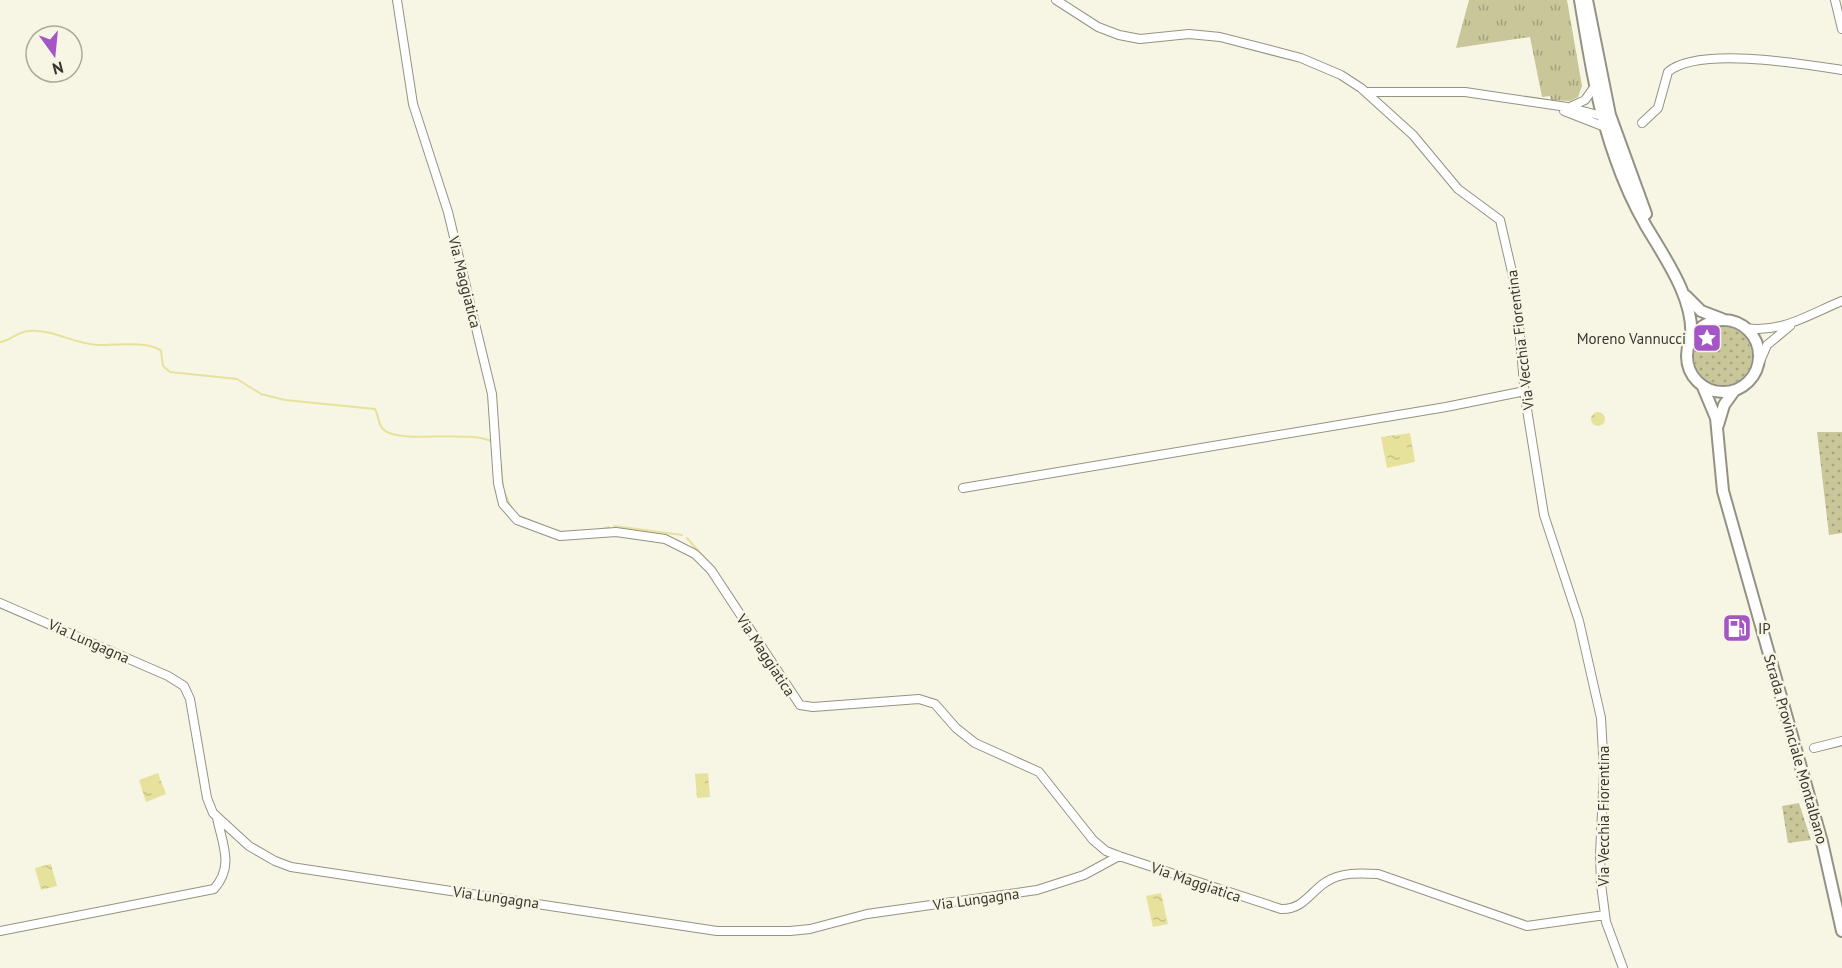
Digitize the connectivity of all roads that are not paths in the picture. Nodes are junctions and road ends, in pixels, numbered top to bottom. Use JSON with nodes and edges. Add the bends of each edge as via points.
{"nodes":[{"id":1,"x":397,"y":0,"type":"edge"},
{"id":2,"x":1056,"y":0,"type":"edge"},
{"id":3,"x":1073,"y":0,"type":"edge"},
{"id":4,"x":1580,"y":0,"type":"edge"},
{"id":5,"x":1587,"y":0,"type":"edge"},
{"id":6,"x":1835,"y":0,"type":"edge"},
{"id":7,"x":1070,"y":10,"type":"junction"},
{"id":8,"x":1842,"y":29,"type":"edge"},
{"id":9,"x":1842,"y":70,"type":"edge"},
{"id":10,"x":1595,"y":86,"type":"junction"},
{"id":11,"x":1366,"y":92,"type":"junction"},
{"id":12,"x":1540,"y":103,"type":"junction"},
{"id":13,"x":1567,"y":107,"type":"junction"},
{"id":14,"x":1602,"y":115,"type":"junction"},
{"id":15,"x":1641,"y":123,"type":"dead end"},
{"id":16,"x":1609,"y":126,"type":"junction"},
{"id":17,"x":1678,"y":286,"type":"junction"},
{"id":18,"x":1842,"y":302,"type":"edge"},
{"id":19,"x":1801,"y":319,"type":"junction"},
{"id":20,"x":1725,"y":320,"type":"junction"},
{"id":21,"x":1745,"y":328,"type":"junction"},
{"id":22,"x":1691,"y":339,"type":"junction"},
{"id":23,"x":1758,"y":366,"type":"junction"},
{"id":24,"x":1703,"y":387,"type":"junction"},
{"id":25,"x":1525,"y":391,"type":"junction"},
{"id":26,"x":1734,"y":391,"type":"junction"},
{"id":27,"x":1717,"y":429,"type":"junction"},
{"id":28,"x":963,"y":488,"type":"dead end"},
{"id":29,"x":0,"y":603,"type":"edge"},
{"id":30,"x":1842,"y":741,"type":"edge"},
{"id":31,"x":1814,"y":748,"type":"dead end"},
{"id":32,"x":217,"y":818,"type":"junction"},
{"id":33,"x":1119,"y":856,"type":"junction"},
{"id":34,"x":1605,"y":915,"type":"junction"},
{"id":35,"x":0,"y":931,"type":"edge"},
{"id":36,"x":1842,"y":931,"type":"edge"},
{"id":37,"x":1623,"y":968,"type":"edge"}],
"edges":[{"from":1,"to":33,"type":"street","name":"Via Maggiatica","via":[[413,104],[444,200],[485,360],[495,414],[498,483],[503,504],[512,516],[560,536],[616,532],[650,536],[695,554],[711,570],[797,703],[805,707],[919,699],[932,702],[975,743],[1039,771],[1093,840]]},
{"from":2,"to":7,"type":"street","name":"Via Vecchia Fiorentina"},
{"from":3,"to":7,"type":"street"},
{"from":4,"to":10,"type":"main road","name":"Strada Provinciale Montalbano"},
{"from":5,"to":16,"type":"main road","name":"Strada Provinciale Montalbano"},
{"from":6,"to":8,"type":"street"},
{"from":7,"to":11,"type":"street","name":"Via Vecchia Fiorentina","via":[[1098,27],[1131,38],[1200,34],[1301,58],[1341,75]]},
{"from":9,"to":15,"type":"street","via":[[1764,59],[1683,64],[1668,72],[1659,105]]},
{"from":10,"to":13,"type":"street","via":[[1585,100]]},
{"from":10,"to":14,"type":"main road","name":"Strada Provinciale Montalbano"},
{"from":11,"to":12,"type":"street","via":[[1457,91]]},
{"from":11,"to":25,"type":"street","name":"Via Vecchia Fiorentina","via":[[1413,135],[1458,189],[1500,220],[1516,289]]},
{"from":12,"to":13,"type":"street"},
{"from":12,"to":16,"type":"street"},
{"from":13,"to":14,"type":"street"},
{"from":14,"to":16,"type":"main road","name":"Strada Provinciale Montalbano"},
{"from":16,"to":17,"type":"main road","name":"Strada Provinciale Montalbano","via":[[1652,234]]},
{"from":17,"to":20,"type":"main road","name":"Strada Provinciale Montalbano","via":[[1701,311]]},
{"from":17,"to":22,"type":"main road","name":"Strada Provinciale Montalbano","via":[[1691,317]]},
{"from":18,"to":19,"type":"street"},
{"from":19,"to":21,"type":"street","via":[[1770,330]]},
{"from":19,"to":23,"type":"street","via":[[1769,343]]},
{"from":20,"to":21,"type":"main road","name":"Strada Provinciale Montalbano"},
{"from":20,"to":22,"type":"main road","via":[[1708,323]]},
{"from":21,"to":23,"type":"main road","via":[[1757,345]]},
{"from":22,"to":24,"type":"main road","name":"Strada Provinciale Montalbano","via":[[1687,363]]},
{"from":23,"to":26,"type":"main road","name":"Strada Provinciale Montalbano","via":[[1747,383]]},
{"from":24,"to":26,"type":"main road","via":[[1721,393]]},
{"from":24,"to":27,"type":"main road","name":"Strada Provinciale Montalbano"},
{"from":25,"to":28,"type":"street"},
{"from":25,"to":34,"type":"street","name":"Via Vecchia Fiorentina","via":[[1544,515],[1579,621],[1601,718],[1604,771],[1600,861]]},
{"from":26,"to":27,"type":"main road","name":"Strada Provinciale Montalbano","via":[[1724,405]]},
{"from":27,"to":36,"type":"main road","name":"Strada Provinciale Montalbano","via":[[1723,491],[1822,842]]},
{"from":29,"to":32,"type":"street","name":"Via Lungagna","via":[[184,686],[192,706],[207,798]]},
{"from":30,"to":31,"type":"street"},
{"from":32,"to":33,"type":"street","name":"Via Lungagna","via":[[264,855],[291,867],[717,931],[810,929],[867,914],[1037,890],[1084,875]]},
{"from":32,"to":35,"type":"street","via":[[227,866],[224,878],[214,889]]},
{"from":33,"to":34,"type":"street","name":"Via Maggiatica","via":[[1281,909],[1301,904],[1325,882],[1342,874],[1360,873],[1378,874],[1527,926]]},
{"from":34,"to":37,"type":"street","name":"Via Vecchia Fiorentina"}]}
